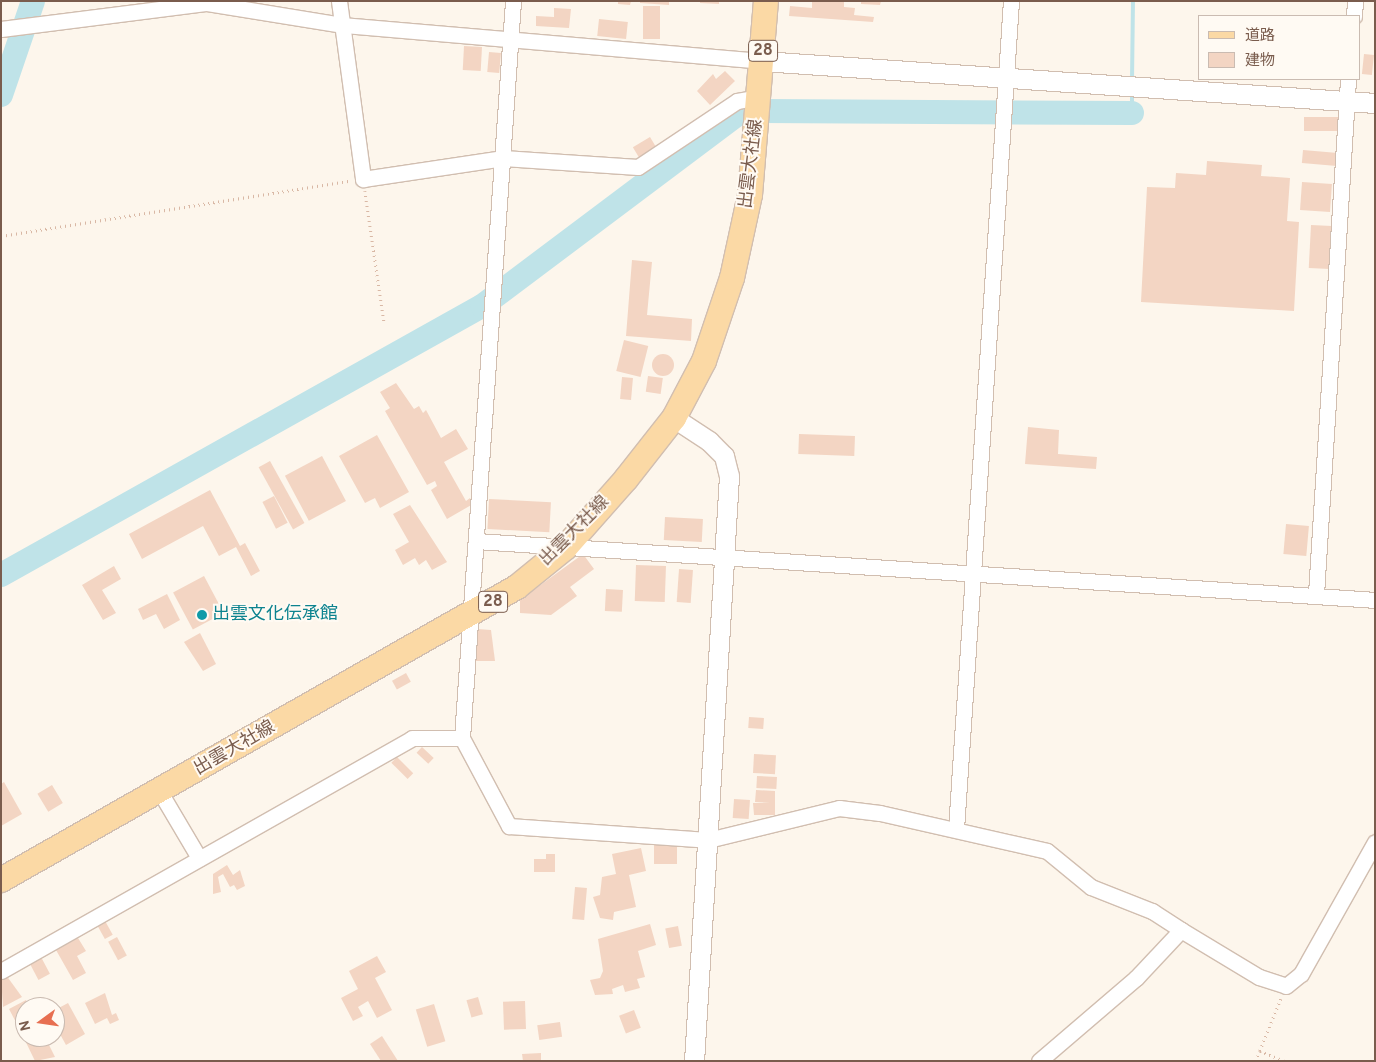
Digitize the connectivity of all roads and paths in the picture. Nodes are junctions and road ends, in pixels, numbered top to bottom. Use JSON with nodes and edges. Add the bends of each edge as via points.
{"nodes":[{"id":1,"x":339,"y":1,"type":"edge"},
{"id":2,"x":513,"y":1,"type":"edge"},
{"id":3,"x":766,"y":1,"type":"edge"},
{"id":4,"x":1011,"y":1,"type":"edge"},
{"id":5,"x":1355,"y":1,"type":"edge"},
{"id":6,"x":1354,"y":15,"type":"edge"},
{"id":7,"x":343,"y":25,"type":"junction"},
{"id":8,"x":8,"y":28,"type":"edge"},
{"id":9,"x":510,"y":38,"type":"junction"},
{"id":10,"x":762,"y":61,"type":"junction"},
{"id":11,"x":1006,"y":76,"type":"junction"},
{"id":12,"x":1348,"y":80,"type":"edge"},
{"id":13,"x":759,"y":99,"type":"junction"},
{"id":14,"x":1346,"y":101,"type":"junction"},
{"id":15,"x":1375,"y":103,"type":"edge"},
{"id":16,"x":503,"y":158,"type":"junction"},
{"id":17,"x":363,"y":179,"type":"junction"},
{"id":18,"x":1,"y":236,"type":"edge"},
{"id":19,"x":384,"y":322,"type":"dead end"},
{"id":20,"x":674,"y":418,"type":"junction"},
{"id":21,"x":476,"y":541,"type":"junction"},
{"id":22,"x":565,"y":548,"type":"junction"},
{"id":23,"x":725,"y":558,"type":"junction"},
{"id":24,"x":974,"y":576,"type":"junction"},
{"id":25,"x":1316,"y":594,"type":"junction"},
{"id":26,"x":1375,"y":600,"type":"edge"},
{"id":27,"x":470,"y":616,"type":"junction"},
{"id":28,"x":462,"y":738,"type":"junction"},
{"id":29,"x":160,"y":792,"type":"junction"},
{"id":30,"x":956,"y":829,"type":"junction"},
{"id":31,"x":708,"y":840,"type":"junction"},
{"id":32,"x":1375,"y":842,"type":"edge"},
{"id":33,"x":199,"y":858,"type":"junction"},
{"id":34,"x":1,"y":880,"type":"edge"},
{"id":35,"x":1181,"y":930,"type":"junction"},
{"id":36,"x":1,"y":971,"type":"edge"},
{"id":37,"x":1286,"y":986,"type":"junction"},
{"id":38,"x":1260,"y":1051,"type":"junction"},
{"id":39,"x":694,"y":1061,"type":"edge"},
{"id":40,"x":1039,"y":1061,"type":"edge"},
{"id":41,"x":1254,"y":1061,"type":"edge"},
{"id":42,"x":1285,"y":1061,"type":"edge"}],
"edges":[{"from":1,"to":7,"type":"street"},
{"from":2,"to":9,"type":"street"},
{"from":3,"to":10,"type":"main road","name":"出雲大社線","number":"28"},
{"from":4,"to":11,"type":"street"},
{"from":5,"to":6,"type":"street"},
{"from":7,"to":8,"type":"street","via":[[207,3],[51,20]]},
{"from":7,"to":9,"type":"street"},
{"from":7,"to":17,"type":"street"},
{"from":9,"to":10,"type":"street"},
{"from":9,"to":16,"type":"street"},
{"from":10,"to":11,"type":"street"},
{"from":10,"to":13,"type":"main road","name":"出雲大社線","number":"28"},
{"from":11,"to":14,"type":"street"},
{"from":11,"to":24,"type":"street"},
{"from":12,"to":14,"type":"street"},
{"from":13,"to":16,"type":"street","via":[[737,101],[638,167]]},
{"from":13,"to":20,"type":"main road","name":"出雲大社線","number":"28","via":[[750,195],[732,278],[704,361]]},
{"from":14,"to":15,"type":"street"},
{"from":14,"to":25,"type":"street"},
{"from":16,"to":17,"type":"street"},
{"from":16,"to":21,"type":"street"},
{"from":17,"to":18,"type":"path"},
{"from":17,"to":19,"type":"path"},
{"from":20,"to":22,"type":"main road","name":"出雲大社線","number":"28"},
{"from":20,"to":23,"type":"street","via":[[709,441],[724,456],[729,476]]},
{"from":21,"to":22,"type":"street"},
{"from":21,"to":27,"type":"street"},
{"from":22,"to":23,"type":"street"},
{"from":22,"to":27,"type":"main road","name":"出雲大社線","number":"28","via":[[517,587]]},
{"from":23,"to":24,"type":"street"},
{"from":23,"to":31,"type":"street"},
{"from":24,"to":25,"type":"street"},
{"from":24,"to":30,"type":"street"},
{"from":25,"to":26,"type":"street"},
{"from":27,"to":28,"type":"street"},
{"from":27,"to":29,"type":"main road","name":"出雲大社線","number":"28"},
{"from":28,"to":31,"type":"street","via":[[510,826]]},
{"from":28,"to":33,"type":"street","via":[[412,738]]},
{"from":29,"to":33,"type":"street"},
{"from":29,"to":34,"type":"main road","name":"出雲大社線","number":"28"},
{"from":30,"to":31,"type":"street","via":[[839,808]]},
{"from":30,"to":35,"type":"street","via":[[1048,850],[1091,886],[1152,911]]},
{"from":31,"to":39,"type":"street"},
{"from":32,"to":37,"type":"street","via":[[1301,974]]},
{"from":33,"to":36,"type":"street"},
{"from":35,"to":37,"type":"street","via":[[1259,977]]},
{"from":35,"to":40,"type":"street","via":[[1136,978]]},
{"from":37,"to":38,"type":"path"},
{"from":38,"to":41,"type":"path"},
{"from":38,"to":42,"type":"path"}]}
